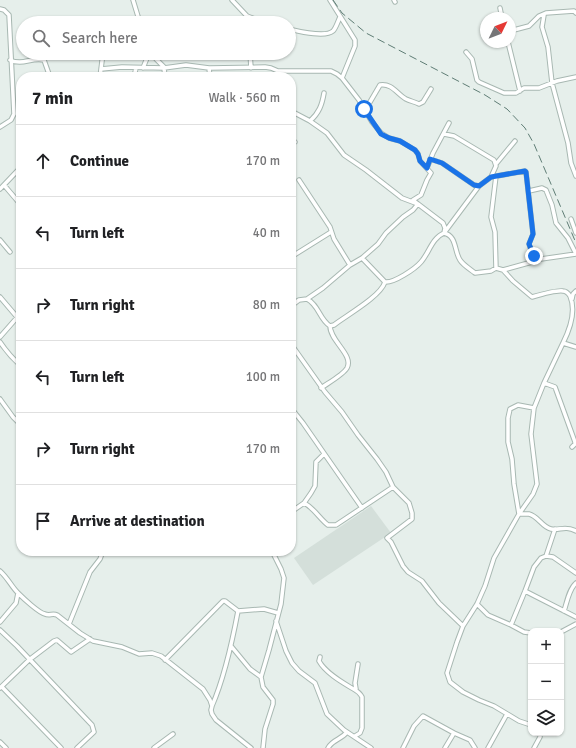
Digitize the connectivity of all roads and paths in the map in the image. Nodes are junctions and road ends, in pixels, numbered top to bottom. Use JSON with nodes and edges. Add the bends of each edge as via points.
{"nodes":[{"id":1,"x":133,"y":0,"type":"edge"},
{"id":2,"x":232,"y":0,"type":"edge"},
{"id":3,"x":330,"y":0,"type":"edge"},
{"id":4,"x":0,"y":8,"type":"edge"},
{"id":5,"x":500,"y":8,"type":"dead end"},
{"id":6,"x":501,"y":12,"type":"edge"},
{"id":7,"x":576,"y":13,"type":"edge"},
{"id":8,"x":544,"y":14,"type":"junction"},
{"id":9,"x":138,"y":16,"type":"edge"},
{"id":10,"x":247,"y":16,"type":"edge"},
{"id":11,"x":340,"y":17,"type":"junction"},
{"id":12,"x":516,"y":30,"type":"edge"},
{"id":13,"x":296,"y":31,"type":"edge"},
{"id":14,"x":509,"y":48,"type":"edge"},
{"id":15,"x":466,"y":52,"type":"dead end"},
{"id":16,"x":10,"y":60,"type":"junction"},
{"id":17,"x":34,"y":60,"type":"edge"},
{"id":18,"x":44,"y":60,"type":"edge"},
{"id":19,"x":102,"y":60,"type":"edge"},
{"id":20,"x":147,"y":60,"type":"edge"},
{"id":21,"x":157,"y":60,"type":"edge"},
{"id":22,"x":250,"y":60,"type":"edge"},
{"id":23,"x":136,"y":68,"type":"junction"},
{"id":24,"x":143,"y":68,"type":"junction"},
{"id":25,"x":164,"y":68,"type":"junction"},
{"id":26,"x":208,"y":68,"type":"junction"},
{"id":27,"x":251,"y":68,"type":"junction"},
{"id":28,"x":101,"y":69,"type":"junction"},
{"id":29,"x":48,"y":72,"type":"edge"},
{"id":30,"x":101,"y":72,"type":"edge"},
{"id":31,"x":135,"y":72,"type":"edge"},
{"id":32,"x":164,"y":72,"type":"edge"},
{"id":33,"x":209,"y":72,"type":"edge"},
{"id":34,"x":576,"y":77,"type":"edge"},
{"id":35,"x":342,"y":78,"type":"junction"},
{"id":36,"x":552,"y":83,"type":"junction"},
{"id":37,"x":431,"y":89,"type":"dead end"},
{"id":38,"x":520,"y":91,"type":"junction"},
{"id":39,"x":324,"y":93,"type":"dead end"},
{"id":40,"x":364,"y":109,"type":"junction"},
{"id":41,"x":296,"y":114,"type":"edge"},
{"id":42,"x":310,"y":121,"type":"junction"},
{"id":43,"x":450,"y":123,"type":"dead end"},
{"id":44,"x":0,"y":127,"type":"edge"},
{"id":45,"x":444,"y":134,"type":"junction"},
{"id":46,"x":515,"y":141,"type":"dead end"},
{"id":47,"x":430,"y":159,"type":"junction"},
{"id":48,"x":496,"y":164,"type":"junction"},
{"id":49,"x":427,"y":168,"type":"junction"},
{"id":50,"x":16,"y":172,"type":"edge"},
{"id":51,"x":496,"y":176,"type":"junction"},
{"id":52,"x":576,"y":176,"type":"edge"},
{"id":53,"x":491,"y":177,"type":"junction"},
{"id":54,"x":299,"y":180,"type":"dead end"},
{"id":55,"x":4,"y":185,"type":"junction"},
{"id":56,"x":479,"y":186,"type":"junction"},
{"id":57,"x":0,"y":189,"type":"edge"},
{"id":58,"x":529,"y":191,"type":"junction"},
{"id":59,"x":16,"y":199,"type":"edge"},
{"id":60,"x":418,"y":204,"type":"junction"},
{"id":61,"x":571,"y":220,"type":"dead end"},
{"id":62,"x":331,"y":232,"type":"junction"},
{"id":63,"x":444,"y":233,"type":"junction"},
{"id":64,"x":576,"y":233,"type":"edge"},
{"id":65,"x":0,"y":240,"type":"edge"},
{"id":66,"x":10,"y":252,"type":"dead end"},
{"id":67,"x":296,"y":254,"type":"edge"},
{"id":68,"x":576,"y":254,"type":"edge"},
{"id":69,"x":362,"y":258,"type":"junction"},
{"id":70,"x":534,"y":260,"type":"junction"},
{"id":71,"x":350,"y":265,"type":"junction"},
{"id":72,"x":496,"y":268,"type":"junction"},
{"id":73,"x":503,"y":270,"type":"junction"},
{"id":74,"x":385,"y":282,"type":"junction"},
{"id":75,"x":576,"y":291,"type":"edge"},
{"id":76,"x":0,"y":297,"type":"edge"},
{"id":77,"x":307,"y":299,"type":"junction"},
{"id":78,"x":572,"y":299,"type":"junction"},
{"id":79,"x":296,"y":302,"type":"edge"},
{"id":80,"x":16,"y":316,"type":"edge"},
{"id":81,"x":16,"y":318,"type":"edge"},
{"id":82,"x":330,"y":326,"type":"junction"},
{"id":83,"x":0,"y":337,"type":"edge"},
{"id":84,"x":0,"y":342,"type":"edge"},
{"id":85,"x":563,"y":343,"type":"junction"},
{"id":86,"x":576,"y":347,"type":"edge"},
{"id":87,"x":296,"y":355,"type":"edge"},
{"id":88,"x":16,"y":362,"type":"edge"},
{"id":89,"x":544,"y":383,"type":"junction"},
{"id":90,"x":321,"y":388,"type":"junction"},
{"id":91,"x":0,"y":399,"type":"edge"},
{"id":92,"x":534,"y":408,"type":"junction"},
{"id":93,"x":296,"y":415,"type":"edge"},
{"id":94,"x":16,"y":420,"type":"edge"},
{"id":95,"x":572,"y":447,"type":"dead end"},
{"id":96,"x":324,"y":454,"type":"junction"},
{"id":97,"x":393,"y":487,"type":"junction"},
{"id":98,"x":304,"y":503,"type":"junction"},
{"id":99,"x":362,"y":508,"type":"junction"},
{"id":100,"x":296,"y":509,"type":"edge"},
{"id":101,"x":519,"y":514,"type":"junction"},
{"id":102,"x":555,"y":529,"type":"junction"},
{"id":103,"x":575,"y":530,"type":"edge"},
{"id":104,"x":101,"y":556,"type":"edge"},
{"id":105,"x":274,"y":556,"type":"edge"},
{"id":106,"x":546,"y":556,"type":"junction"},
{"id":107,"x":0,"y":571,"type":"edge"},
{"id":108,"x":576,"y":573,"type":"edge"},
{"id":109,"x":576,"y":583,"type":"edge"},
{"id":110,"x":525,"y":591,"type":"junction"},
{"id":111,"x":18,"y":593,"type":"junction"},
{"id":112,"x":477,"y":604,"type":"junction"},
{"id":113,"x":238,"y":611,"type":"junction"},
{"id":114,"x":564,"y":611,"type":"junction"},
{"id":115,"x":278,"y":613,"type":"junction"},
{"id":116,"x":576,"y":617,"type":"edge"},
{"id":117,"x":276,"y":621,"type":"junction"},
{"id":118,"x":0,"y":622,"type":"edge"},
{"id":119,"x":69,"y":624,"type":"junction"},
{"id":120,"x":576,"y":624,"type":"edge"},
{"id":121,"x":511,"y":625,"type":"junction"},
{"id":122,"x":464,"y":626,"type":"junction"},
{"id":123,"x":564,"y":630,"type":"edge"},
{"id":124,"x":1,"y":632,"type":"edge"},
{"id":125,"x":528,"y":633,"type":"edge"},
{"id":126,"x":90,"y":639,"type":"junction"},
{"id":127,"x":231,"y":646,"type":"junction"},
{"id":128,"x":320,"y":657,"type":"dead end"},
{"id":129,"x":29,"y":660,"type":"junction"},
{"id":130,"x":165,"y":660,"type":"junction"},
{"id":131,"x":358,"y":664,"type":"dead end"},
{"id":132,"x":261,"y":677,"type":"junction"},
{"id":133,"x":1,"y":688,"type":"edge"},
{"id":134,"x":356,"y":689,"type":"junction"},
{"id":135,"x":212,"y":706,"type":"junction"},
{"id":136,"x":507,"y":714,"type":"junction"},
{"id":137,"x":528,"y":724,"type":"edge"},
{"id":138,"x":347,"y":732,"type":"junction"},
{"id":139,"x":454,"y":733,"type":"junction"},
{"id":140,"x":173,"y":734,"type":"dead end"},
{"id":141,"x":355,"y":736,"type":"junction"},
{"id":142,"x":540,"y":736,"type":"edge"},
{"id":143,"x":0,"y":742,"type":"edge"},
{"id":144,"x":6,"y":748,"type":"edge"},
{"id":145,"x":61,"y":748,"type":"edge"},
{"id":146,"x":77,"y":748,"type":"edge"},
{"id":147,"x":154,"y":748,"type":"edge"},
{"id":148,"x":251,"y":748,"type":"edge"},
{"id":149,"x":263,"y":748,"type":"edge"},
{"id":150,"x":328,"y":748,"type":"edge"},
{"id":151,"x":370,"y":748,"type":"edge"},
{"id":152,"x":403,"y":748,"type":"edge"},
{"id":153,"x":445,"y":748,"type":"edge"},
{"id":154,"x":475,"y":748,"type":"edge"},
{"id":155,"x":488,"y":748,"type":"edge"},
{"id":156,"x":534,"y":748,"type":"edge"}],
"edges":[{"from":1,"to":9,"type":"street"},
{"from":2,"to":10,"type":"street"},
{"from":3,"to":11,"type":"street"},
{"from":4,"to":16,"type":"street","via":[[9,15]]},
{"from":5,"to":6,"type":"street"},
{"from":7,"to":8,"type":"street","via":[[569,11]]},
{"from":8,"to":12,"type":"street","via":[[530,26]]},
{"from":8,"to":36,"type":"street","via":[[542,27],[548,47]]},
{"from":11,"to":13,"type":"street","via":[[334,31],[328,34]]},
{"from":11,"to":35,"type":"street","via":[[355,40]]},
{"from":14,"to":38,"type":"street"},
{"from":15,"to":38,"type":"street","via":[[472,58],[477,80],[481,84],[504,93]]},
{"from":16,"to":17,"type":"street","via":[[17,63]]},
{"from":16,"to":44,"type":"street","via":[[14,114],[11,120]]},
{"from":18,"to":29,"type":"street"},
{"from":19,"to":28,"type":"street"},
{"from":20,"to":24,"type":"street"},
{"from":21,"to":25,"type":"street"},
{"from":22,"to":27,"type":"street"},
{"from":23,"to":24,"type":"street"},
{"from":23,"to":28,"type":"street"},
{"from":23,"to":31,"type":"street"},
{"from":24,"to":25,"type":"street"},
{"from":25,"to":26,"type":"street","via":[[193,65]]},
{"from":25,"to":32,"type":"street"},
{"from":26,"to":27,"type":"street"},
{"from":26,"to":33,"type":"street"},
{"from":27,"to":35,"type":"street","via":[[331,71]]},
{"from":28,"to":30,"type":"street"},
{"from":34,"to":36,"type":"street"},
{"from":35,"to":40,"type":"street"},
{"from":36,"to":38,"type":"street"},
{"from":36,"to":52,"type":"street"},
{"from":37,"to":40,"type":"street","via":[[419,104],[404,98],[394,88],[380,85]]},
{"from":39,"to":42,"type":"street","via":[[322,105]]},
{"from":40,"to":49,"type":"street","via":[[381,134],[415,150]]},
{"from":41,"to":42,"type":"street"},
{"from":42,"to":60,"type":"street","via":[[327,133],[344,155],[402,198]]},
{"from":43,"to":45,"type":"street"},
{"from":45,"to":47,"type":"street"},
{"from":45,"to":48,"type":"street","via":[[454,136],[494,160]]},
{"from":46,"to":48,"type":"street"},
{"from":47,"to":49,"type":"street"},
{"from":47,"to":56,"type":"street","via":[[442,163]]},
{"from":48,"to":53,"type":"street"},
{"from":49,"to":60,"type":"street","via":[[431,174],[422,193],[413,200]]},
{"from":50,"to":55,"type":"street"},
{"from":51,"to":53,"type":"street"},
{"from":51,"to":58,"type":"street","via":[[525,171],[528,175]]},
{"from":51,"to":72,"type":"street","via":[[491,217]]},
{"from":53,"to":56,"type":"street"},
{"from":54,"to":62,"type":"street"},
{"from":55,"to":57,"type":"street"},
{"from":55,"to":59,"type":"street"},
{"from":56,"to":63,"type":"street"},
{"from":58,"to":68,"type":"street","via":[[542,188],[546,190],[556,223]]},
{"from":58,"to":70,"type":"street","via":[[533,234],[529,244]]},
{"from":60,"to":63,"type":"street","via":[[443,223]]},
{"from":60,"to":69,"type":"street"},
{"from":61,"to":64,"type":"street"},
{"from":62,"to":67,"type":"street"},
{"from":62,"to":71,"type":"street"},
{"from":63,"to":72,"type":"street","via":[[453,240],[460,260],[475,273]]},
{"from":63,"to":74,"type":"street","via":[[438,237],[416,267],[394,281]]},
{"from":65,"to":66,"type":"street"},
{"from":68,"to":70,"type":"street"},
{"from":69,"to":71,"type":"street"},
{"from":69,"to":74,"type":"street"},
{"from":70,"to":73,"type":"street"},
{"from":71,"to":77,"type":"street"},
{"from":72,"to":73,"type":"street"},
{"from":73,"to":78,"type":"street","via":[[532,297],[562,290]]},
{"from":74,"to":82,"type":"street","via":[[377,294]]},
{"from":75,"to":78,"type":"street"},
{"from":76,"to":80,"type":"street"},
{"from":77,"to":79,"type":"street"},
{"from":77,"to":82,"type":"street","via":[[316,306],[322,319]]},
{"from":78,"to":85,"type":"street","via":[[574,311],[571,326]]},
{"from":81,"to":83,"type":"street"},
{"from":82,"to":90,"type":"street","via":[[330,331],[343,350],[348,364],[345,370]]},
{"from":84,"to":88,"type":"street"},
{"from":85,"to":86,"type":"street"},
{"from":85,"to":89,"type":"street"},
{"from":87,"to":90,"type":"street"},
{"from":89,"to":92,"type":"street"},
{"from":89,"to":95,"type":"street","via":[[555,387],[575,442]]},
{"from":90,"to":97,"type":"street","via":[[377,459]]},
{"from":91,"to":94,"type":"street"},
{"from":92,"to":101,"type":"street","via":[[531,434],[537,484]]},
{"from":92,"to":101,"type":"street","via":[[518,405],[510,410],[508,418],[508,442]]},
{"from":93,"to":96,"type":"street"},
{"from":96,"to":98,"type":"street","via":[[316,462],[315,486]]},
{"from":96,"to":99,"type":"street"},
{"from":97,"to":99,"type":"street"},
{"from":97,"to":122,"type":"street","via":[[409,503],[412,519],[387,538],[408,572],[422,581],[439,603]]},
{"from":98,"to":99,"type":"street","via":[[328,526],[336,525]]},
{"from":98,"to":100,"type":"street"},
{"from":101,"to":102,"type":"street","via":[[529,514],[548,528]]},
{"from":101,"to":112,"type":"street","via":[[494,558]]},
{"from":102,"to":103,"type":"street"},
{"from":102,"to":106,"type":"street"},
{"from":104,"to":119,"type":"street","via":[[90,572]]},
{"from":105,"to":115,"type":"street","via":[[284,578]]},
{"from":106,"to":108,"type":"street","via":[[553,557]]},
{"from":106,"to":110,"type":"street","via":[[534,567]]},
{"from":107,"to":111,"type":"street"},
{"from":109,"to":114,"type":"street"},
{"from":110,"to":114,"type":"street"},
{"from":110,"to":121,"type":"street"},
{"from":111,"to":118,"type":"street","via":[[16,603]]},
{"from":111,"to":119,"type":"street","via":[[45,615],[58,615]]},
{"from":112,"to":121,"type":"street","via":[[488,615]]},
{"from":112,"to":122,"type":"street"},
{"from":113,"to":115,"type":"street","via":[[264,609]]},
{"from":113,"to":127,"type":"street"},
{"from":113,"to":130,"type":"street","via":[[225,601],[221,602]]},
{"from":114,"to":116,"type":"street"},
{"from":115,"to":117,"type":"street"},
{"from":117,"to":132,"type":"street"},
{"from":117,"to":138,"type":"street","via":[[292,663],[315,683],[328,714]]},
{"from":119,"to":126,"type":"street"},
{"from":120,"to":123,"type":"street"},
{"from":121,"to":125,"type":"street"},
{"from":122,"to":136,"type":"street","via":[[447,673],[450,682],[463,692]]},
{"from":124,"to":129,"type":"street"},
{"from":126,"to":129,"type":"street","via":[[71,652],[61,642],[54,641]]},
{"from":126,"to":130,"type":"street","via":[[139,654],[157,654]]},
{"from":127,"to":132,"type":"street"},
{"from":127,"to":135,"type":"street","via":[[218,694]]},
{"from":128,"to":134,"type":"street","via":[[322,666]]},
{"from":129,"to":133,"type":"street"},
{"from":129,"to":146,"type":"street","via":[[92,725],[94,732]]},
{"from":130,"to":135,"type":"street","via":[[203,689]]},
{"from":131,"to":134,"type":"street"},
{"from":132,"to":149,"type":"street","via":[[263,687],[273,700]]},
{"from":133,"to":145,"type":"street"},
{"from":134,"to":141,"type":"street","via":[[362,697],[363,718],[361,730]]},
{"from":135,"to":148,"type":"street","via":[[212,714],[221,725]]},
{"from":136,"to":137,"type":"street"},
{"from":136,"to":155,"type":"street"},
{"from":138,"to":141,"type":"street"},
{"from":138,"to":150,"type":"street","via":[[341,738],[332,741]]},
{"from":139,"to":152,"type":"street","via":[[423,716],[414,726]]},
{"from":139,"to":153,"type":"street"},
{"from":139,"to":154,"type":"street","via":[[470,740]]},
{"from":140,"to":147,"type":"street"},
{"from":141,"to":151,"type":"street"},
{"from":142,"to":156,"type":"street"},
{"from":143,"to":144,"type":"street"}]}
